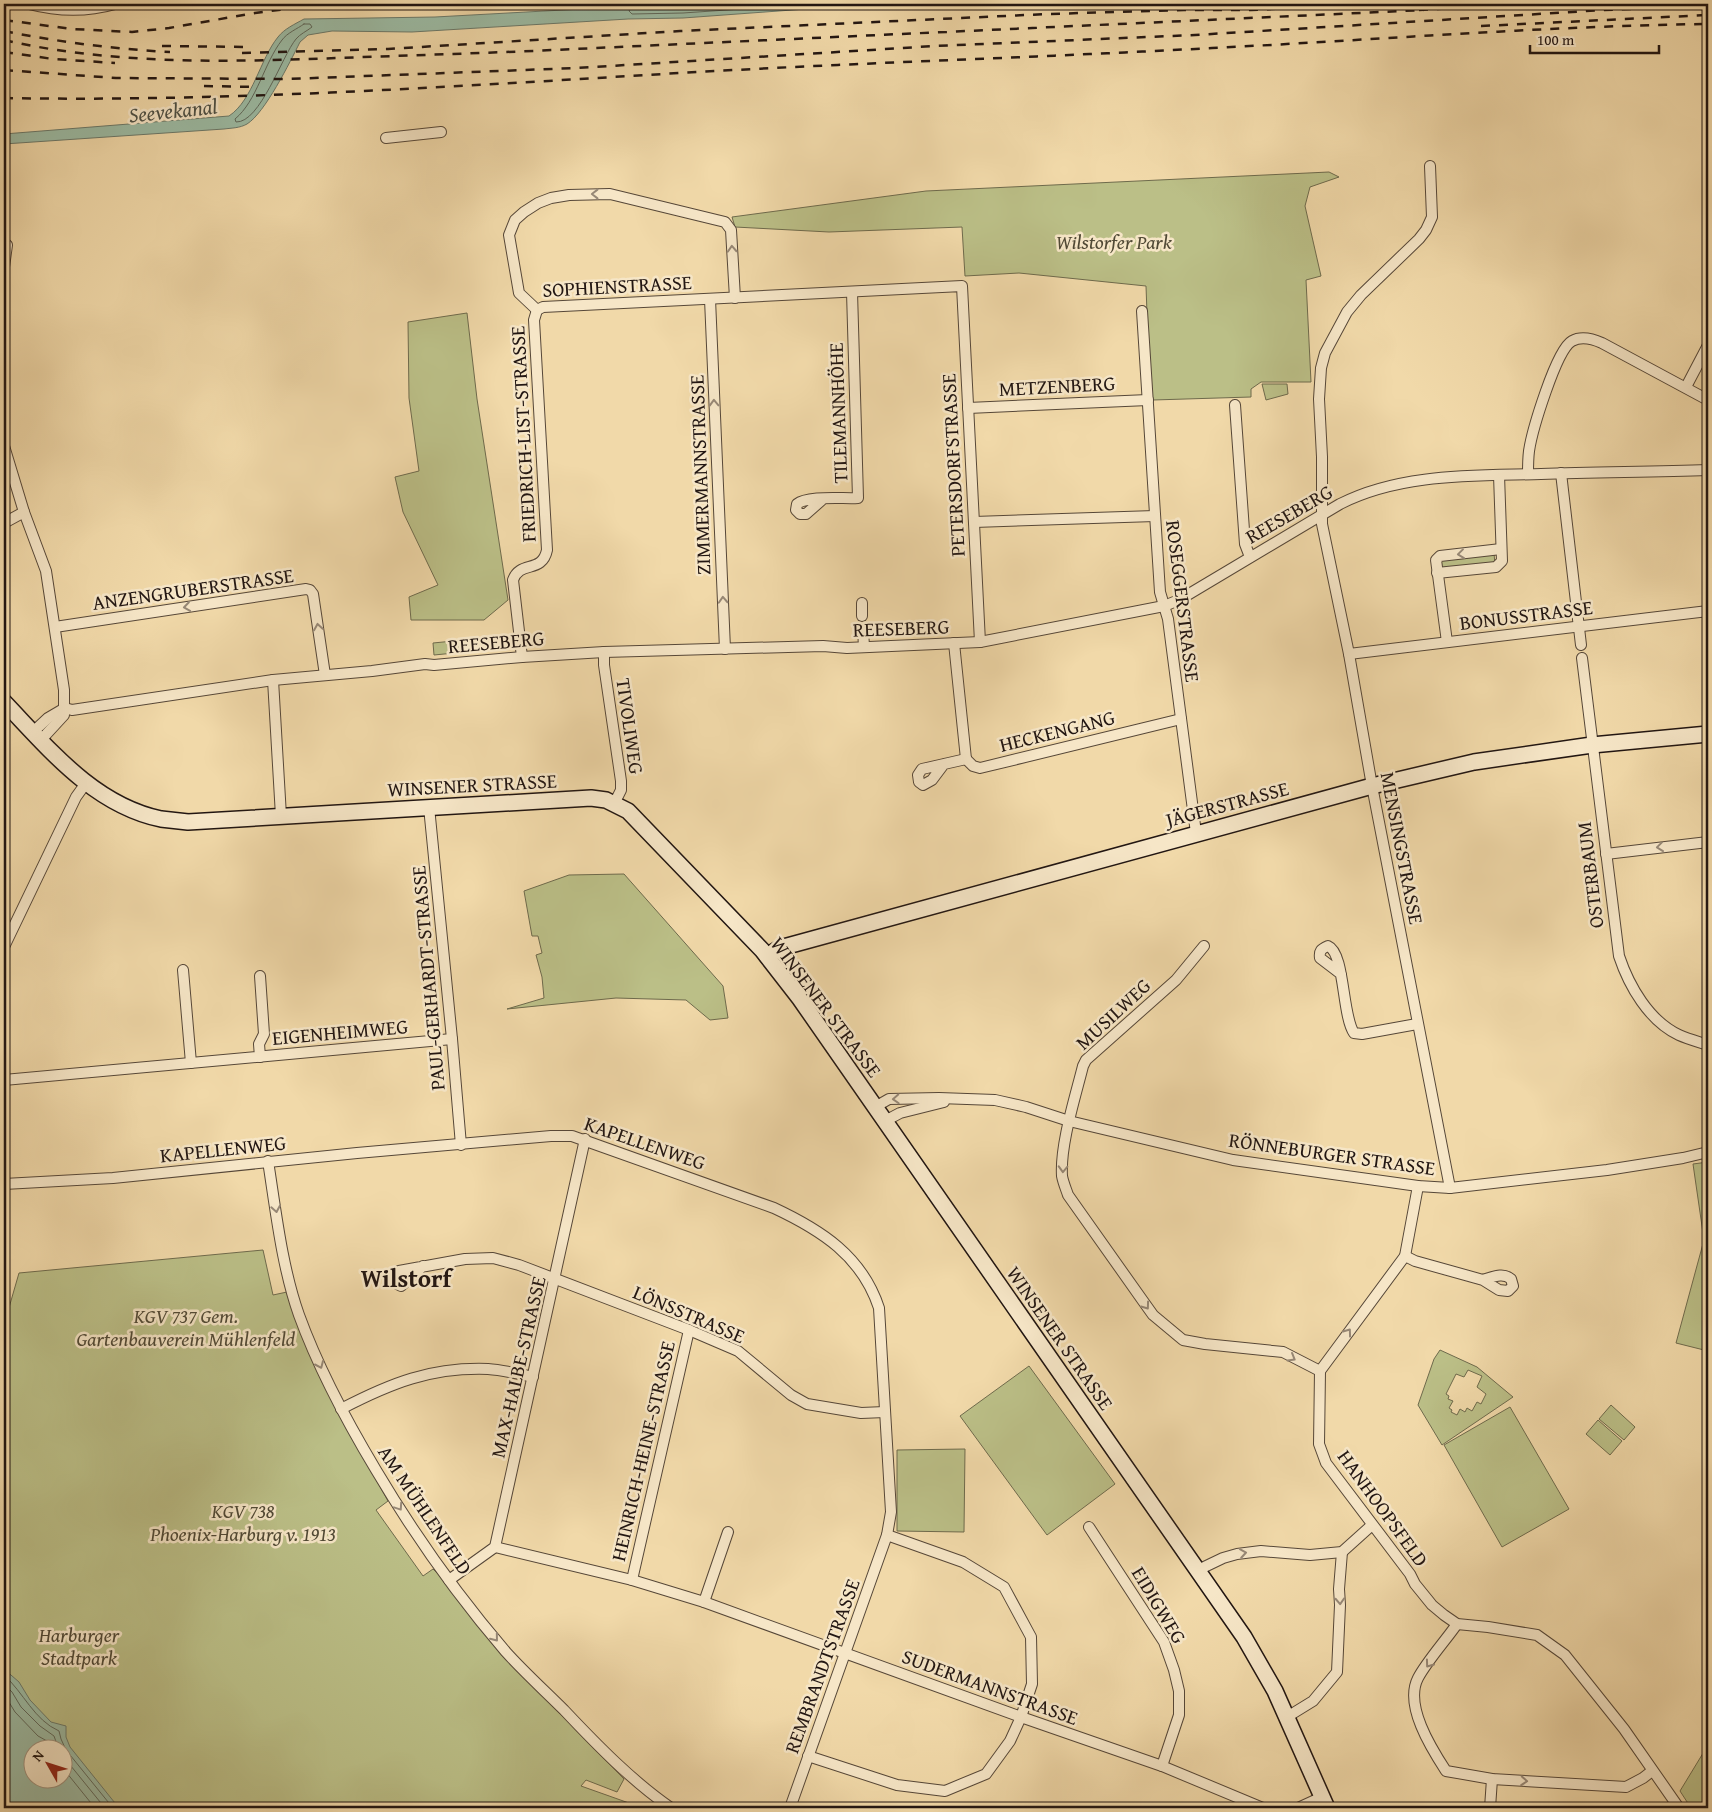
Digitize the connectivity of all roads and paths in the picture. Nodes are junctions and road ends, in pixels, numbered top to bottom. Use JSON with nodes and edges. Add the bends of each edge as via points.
{"nodes":[{"id":1,"x":29,"y":4,"type":"edge"},
{"id":2,"x":115,"y":4,"type":"edge"},
{"id":3,"x":441,"y":132,"type":"dead end"},
{"id":4,"x":386,"y":138,"type":"dead end"},
{"id":5,"x":1430,"y":166,"type":"dead end"},
{"id":6,"x":7,"y":245,"type":"dead end"},
{"id":7,"x":4,"y":267,"type":"edge"},
{"id":8,"x":962,"y":286,"type":"joint"},
{"id":9,"x":852,"y":292,"type":"junction"},
{"id":10,"x":735,"y":298,"type":"junction"},
{"id":11,"x":710,"y":299,"type":"junction"},
{"id":12,"x":537,"y":310,"type":"junction"},
{"id":13,"x":1142,"y":312,"type":"dead end"},
{"id":14,"x":1708,"y":344,"type":"edge"},
{"id":15,"x":1686,"y":387,"type":"junction"},
{"id":16,"x":1148,"y":400,"type":"junction"},
{"id":17,"x":1708,"y":400,"type":"edge"},
{"id":18,"x":1235,"y":405,"type":"dead end"},
{"id":19,"x":968,"y":408,"type":"junction"},
{"id":20,"x":4,"y":446,"type":"edge"},
{"id":21,"x":1708,"y":470,"type":"edge"},
{"id":22,"x":1561,"y":473,"type":"junction"},
{"id":23,"x":1528,"y":474,"type":"junction"},
{"id":24,"x":1499,"y":475,"type":"junction"},
{"id":25,"x":823,"y":499,"type":"dead end"},
{"id":26,"x":24,"y":512,"type":"junction"},
{"id":27,"x":1322,"y":515,"type":"junction"},
{"id":28,"x":1155,"y":516,"type":"junction"},
{"id":29,"x":974,"y":522,"type":"junction"},
{"id":30,"x":4,"y":523,"type":"edge"},
{"id":31,"x":1501,"y":549,"type":"junction"},
{"id":32,"x":1250,"y":557,"type":"junction"},
{"id":33,"x":1437,"y":573,"type":"junction"},
{"id":34,"x":862,"y":603,"type":"dead end"},
{"id":35,"x":1164,"y":606,"type":"junction"},
{"id":36,"x":1708,"y":611,"type":"edge"},
{"id":37,"x":862,"y":616,"type":"dead end"},
{"id":38,"x":1578,"y":626,"type":"junction"},
{"id":39,"x":55,"y":627,"type":"junction"},
{"id":40,"x":863,"y":629,"type":"dead end"},
{"id":41,"x":980,"y":642,"type":"junction"},
{"id":42,"x":1446,"y":642,"type":"junction"},
{"id":43,"x":954,"y":643,"type":"junction"},
{"id":44,"x":1581,"y":645,"type":"dead end"},
{"id":45,"x":864,"y":647,"type":"junction"},
{"id":46,"x":725,"y":649,"type":"junction"},
{"id":47,"x":604,"y":652,"type":"junction"},
{"id":48,"x":1349,"y":654,"type":"junction"},
{"id":49,"x":522,"y":657,"type":"junction"},
{"id":50,"x":1582,"y":658,"type":"dead end"},
{"id":51,"x":325,"y":675,"type":"junction"},
{"id":52,"x":273,"y":680,"type":"junction"},
{"id":53,"x":4,"y":702,"type":"edge"},
{"id":54,"x":65,"y":708,"type":"junction"},
{"id":55,"x":1181,"y":718,"type":"junction"},
{"id":56,"x":1708,"y":734,"type":"edge"},
{"id":57,"x":37,"y":736,"type":"junction"},
{"id":58,"x":1592,"y":745,"type":"junction"},
{"id":59,"x":966,"y":759,"type":"junction"},
{"id":60,"x":944,"y":764,"type":"dead end"},
{"id":61,"x":86,"y":783,"type":"junction"},
{"id":62,"x":1372,"y":786,"type":"junction"},
{"id":63,"x":614,"y":804,"type":"junction"},
{"id":64,"x":429,"y":807,"type":"junction"},
{"id":65,"x":281,"y":816,"type":"junction"},
{"id":66,"x":1196,"y":833,"type":"junction"},
{"id":67,"x":1708,"y":842,"type":"edge"},
{"id":68,"x":1606,"y":854,"type":"junction"},
{"id":69,"x":1204,"y":946,"type":"dead end"},
{"id":70,"x":4,"y":947,"type":"edge"},
{"id":71,"x":767,"y":956,"type":"junction"},
{"id":72,"x":183,"y":970,"type":"dead end"},
{"id":73,"x":1341,"y":974,"type":"dead end"},
{"id":74,"x":260,"y":976,"type":"dead end"},
{"id":75,"x":1417,"y":1024,"type":"junction"},
{"id":76,"x":452,"y":1039,"type":"junction"},
{"id":77,"x":1708,"y":1045,"type":"edge"},
{"id":78,"x":260,"y":1057,"type":"junction"},
{"id":79,"x":191,"y":1063,"type":"junction"},
{"id":80,"x":4,"y":1080,"type":"edge"},
{"id":81,"x":954,"y":1099,"type":"junction"},
{"id":82,"x":875,"y":1107,"type":"junction"},
{"id":83,"x":885,"y":1121,"type":"junction"},
{"id":84,"x":1069,"y":1121,"type":"junction"},
{"id":85,"x":586,"y":1140,"type":"junction"},
{"id":86,"x":461,"y":1144,"type":"junction"},
{"id":87,"x":1708,"y":1152,"type":"edge"},
{"id":88,"x":268,"y":1161,"type":"junction"},
{"id":89,"x":4,"y":1184,"type":"edge"},
{"id":90,"x":1418,"y":1186,"type":"junction"},
{"id":91,"x":1450,"y":1188,"type":"junction"},
{"id":92,"x":1405,"y":1256,"type":"junction"},
{"id":93,"x":422,"y":1266,"type":"dead end"},
{"id":94,"x":556,"y":1279,"type":"junction"},
{"id":95,"x":1483,"y":1280,"type":"dead end"},
{"id":96,"x":689,"y":1330,"type":"junction"},
{"id":97,"x":1320,"y":1371,"type":"junction"},
{"id":98,"x":533,"y":1377,"type":"junction"},
{"id":99,"x":341,"y":1409,"type":"junction"},
{"id":100,"x":885,"y":1412,"type":"junction"},
{"id":101,"x":1372,"y":1525,"type":"junction"},
{"id":102,"x":1089,"y":1527,"type":"dead end"},
{"id":103,"x":728,"y":1532,"type":"dead end"},
{"id":104,"x":887,"y":1535,"type":"junction"},
{"id":105,"x":496,"y":1546,"type":"junction"},
{"id":106,"x":1342,"y":1552,"type":"junction"},
{"id":107,"x":1198,"y":1570,"type":"junction"},
{"id":108,"x":450,"y":1580,"type":"junction"},
{"id":109,"x":632,"y":1580,"type":"junction"},
{"id":110,"x":704,"y":1602,"type":"junction"},
{"id":111,"x":1457,"y":1624,"type":"junction"},
{"id":112,"x":844,"y":1653,"type":"junction"},
{"id":113,"x":1021,"y":1717,"type":"junction"},
{"id":114,"x":1287,"y":1717,"type":"junction"},
{"id":115,"x":808,"y":1756,"type":"junction"},
{"id":116,"x":1162,"y":1766,"type":"junction"},
{"id":117,"x":1652,"y":1771,"type":"junction"},
{"id":118,"x":1492,"y":1779,"type":"junction"},
{"id":119,"x":1325,"y":1803,"type":"edge"},
{"id":120,"x":671,"y":1808,"type":"edge"},
{"id":121,"x":790,"y":1808,"type":"edge"},
{"id":122,"x":1263,"y":1808,"type":"edge"},
{"id":123,"x":1298,"y":1808,"type":"edge"},
{"id":124,"x":1490,"y":1808,"type":"edge"},
{"id":125,"x":1679,"y":1808,"type":"edge"}],
"edges":[{"from":1,"to":2,"type":"street","via":[[70,10]]},
{"from":3,"to":4,"type":"street"},
{"from":5,"to":27,"type":"street","name":"MENSINGSTRASSE","via":[[1432,217],[1426,230],[1347,312],[1325,353],[1319,399]]},
{"from":6,"to":7,"type":"street"},
{"from":8,"to":9,"type":"street","name":"SOPHIENSTRASSE"},
{"from":8,"to":19,"type":"street","name":"PETERSDORFSTRASSE"},
{"from":9,"to":10,"type":"street","name":"SOPHIENSTRASSE"},
{"from":9,"to":25,"type":"street","name":"TILEMANNHÖHE","via":[[858,498]]},
{"from":10,"to":11,"type":"street","name":"SOPHIENSTRASSE"},
{"from":10,"to":12,"type":"street","name":"SOPHIENSTRASSE","one_way":true,"via":[[731,230],[726,222],[614,195],[569,195],[551,198],[531,207],[515,220],[509,232],[519,292]]},
{"from":11,"to":12,"type":"street","name":"SOPHIENSTRASSE","via":[[543,307]]},
{"from":46,"to":11,"type":"street","name":"ZIMMERMANNSTRASSE","one_way":true},
{"from":12,"to":49,"type":"street","name":"FRIEDRICH-LIST-STRASSE","via":[[534,320],[547,550],[541,563],[522,568],[513,580]]},
{"from":13,"to":16,"type":"street","name":"ROSEGGERSTRASSE"},
{"from":14,"to":15,"type":"street"},
{"from":15,"to":17,"type":"street"},
{"from":15,"to":23,"type":"street","via":[[1595,340],[1572,341],[1557,362],[1542,403],[1529,450]]},
{"from":16,"to":19,"type":"street","name":"METZENBERG"},
{"from":16,"to":28,"type":"street","name":"ROSEGGERSTRASSE"},
{"from":18,"to":32,"type":"street","via":[[1245,544]]},
{"from":19,"to":29,"type":"street","name":"PETERSDORFSTRASSE"},
{"from":20,"to":26,"type":"street"},
{"from":21,"to":22,"type":"street","name":"REESEBERG"},
{"from":22,"to":23,"type":"street","name":"REESEBERG"},
{"from":22,"to":38,"type":"street"},
{"from":23,"to":24,"type":"street","name":"REESEBERG"},
{"from":24,"to":27,"type":"street","name":"REESEBERG","via":[[1405,481],[1362,494]]},
{"from":24,"to":31,"type":"street"},
{"from":26,"to":30,"type":"street"},
{"from":26,"to":39,"type":"street","via":[[46,571]]},
{"from":27,"to":32,"type":"street","name":"REESEBERG"},
{"from":27,"to":48,"type":"street","name":"MENSINGSTRASSE","via":[[1322,530]]},
{"from":28,"to":29,"type":"street"},
{"from":28,"to":35,"type":"street","name":"ROSEGGERSTRASSE","via":[[1160,592]]},
{"from":29,"to":41,"type":"street","name":"PETERSDORFSTRASSE"},
{"from":31,"to":33,"type":"street","via":[[1502,560],[1496,567]]},
{"from":31,"to":33,"type":"street","one_way":true,"via":[[1440,556],[1436,560]]},
{"from":32,"to":35,"type":"street","name":"REESEBERG"},
{"from":33,"to":42,"type":"street"},
{"from":34,"to":37,"type":"street"},
{"from":35,"to":41,"type":"street","name":"REESEBERG"},
{"from":35,"to":55,"type":"street","name":"ROSEGGERSTRASSE"},
{"from":36,"to":38,"type":"street","name":"BONUSSTRASSE"},
{"from":38,"to":42,"type":"street","name":"BONUSSTRASSE"},
{"from":38,"to":44,"type":"street"},
{"from":51,"to":39,"type":"street","name":"ANZENGRUBERSTRASSE","one_way":true,"via":[[310,590]]},
{"from":39,"to":54,"type":"street"},
{"from":40,"to":45,"type":"street"},
{"from":41,"to":43,"type":"street","name":"REESEBERG"},
{"from":42,"to":48,"type":"street","name":"BONUSSTRASSE"},
{"from":43,"to":45,"type":"street","name":"REESEBERG"},
{"from":43,"to":59,"type":"street"},
{"from":45,"to":46,"type":"street","name":"REESEBERG"},
{"from":46,"to":47,"type":"street","name":"REESEBERG"},
{"from":47,"to":49,"type":"street","name":"REESEBERG"},
{"from":47,"to":63,"type":"street","name":"TIVOLIWEG","via":[[621,781]]},
{"from":48,"to":62,"type":"street","name":"MENSINGSTRASSE"},
{"from":49,"to":51,"type":"street","name":"REESEBERG"},
{"from":50,"to":58,"type":"street","name":"OSTERBAUM"},
{"from":51,"to":52,"type":"street","name":"REESEBERG"},
{"from":52,"to":54,"type":"street","name":"REESEBERG","via":[[72,710]]},
{"from":52,"to":65,"type":"street"},
{"from":53,"to":57,"type":"main road","name":"WINSENER STRASSE"},
{"from":54,"to":57,"type":"street","via":[[62,718]]},
{"from":55,"to":59,"type":"street","name":"HECKENGANG","via":[[980,768]]},
{"from":55,"to":66,"type":"street","name":"ROSEGGERSTRASSE"},
{"from":56,"to":58,"type":"main road","name":"JÄGERSTRASSE"},
{"from":57,"to":61,"type":"main road","name":"WINSENER STRASSE"},
{"from":58,"to":62,"type":"main road","name":"JÄGERSTRASSE","via":[[1474,762]]},
{"from":58,"to":68,"type":"street","name":"OSTERBAUM"},
{"from":59,"to":60,"type":"street"},
{"from":61,"to":65,"type":"main road","name":"WINSENER STRASSE","via":[[117,802],[161,819],[188,822]]},
{"from":61,"to":70,"type":"street","via":[[73,803]]},
{"from":62,"to":66,"type":"main road","name":"JÄGERSTRASSE"},
{"from":62,"to":75,"type":"street","name":"MENSINGSTRASSE"},
{"from":63,"to":64,"type":"main road","name":"WINSENER STRASSE","via":[[591,798]]},
{"from":63,"to":71,"type":"main road","name":"WINSENER STRASSE","via":[[631,814]]},
{"from":64,"to":65,"type":"main road","name":"WINSENER STRASSE"},
{"from":64,"to":76,"type":"street","name":"PAUL-GERHARDT-STRASSE"},
{"from":66,"to":71,"type":"main road","name":"JÄGERSTRASSE","via":[[780,948]]},
{"from":67,"to":68,"type":"street","one_way":true},
{"from":68,"to":77,"type":"street","name":"OSTERBAUM","via":[[1617,950],[1629,982],[1663,1024],[1679,1035]]},
{"from":69,"to":84,"type":"street","name":"MUSILWEG","via":[[1176,980],[1086,1060]]},
{"from":71,"to":82,"type":"main road","name":"WINSENER STRASSE"},
{"from":72,"to":79,"type":"street"},
{"from":73,"to":75,"type":"street","via":[[1354,1033]]},
{"from":74,"to":78,"type":"street","name":"EIGENHEIMWEG","via":[[264,1034],[259,1044]]},
{"from":75,"to":91,"type":"street","name":"MENSINGSTRASSE"},
{"from":76,"to":78,"type":"street","name":"EIGENHEIMWEG"},
{"from":76,"to":86,"type":"street","name":"PAUL-GERHARDT-STRASSE"},
{"from":78,"to":79,"type":"street","name":"EIGENHEIMWEG"},
{"from":79,"to":80,"type":"street","name":"EIGENHEIMWEG"},
{"from":81,"to":82,"type":"street","name":"RÖNNEBURGER STRASSE","one_way":true,"via":[[890,1099]]},
{"from":81,"to":83,"type":"street","name":"RÖNNEBURGER STRASSE","via":[[900,1113]]},
{"from":81,"to":84,"type":"street","name":"RÖNNEBURGER STRASSE","via":[[995,1100]]},
{"from":82,"to":83,"type":"main road","name":"WINSENER STRASSE"},
{"from":83,"to":107,"type":"main road","name":"WINSENER STRASSE"},
{"from":84,"to":90,"type":"street","name":"RÖNNEBURGER STRASSE","via":[[1233,1160]]},
{"from":84,"to":97,"type":"street","one_way":true,"via":[[1062,1165],[1062,1178],[1068,1195],[1153,1315],[1183,1340],[1283,1352]]},
{"from":85,"to":86,"type":"street","name":"KAPELLENWEG","via":[[551,1136]]},
{"from":85,"to":94,"type":"street","name":"MAX-HALBE-STRASSE"},
{"from":85,"to":100,"type":"street","name":"KAPELLENWEG","via":[[774,1208],[824,1236],[851,1259],[867,1280],[879,1308]]},
{"from":86,"to":88,"type":"street","name":"KAPELLENWEG"},
{"from":87,"to":91,"type":"street","name":"RÖNNEBURGER STRASSE","via":[[1606,1170]]},
{"from":88,"to":89,"type":"street","name":"KAPELLENWEG","via":[[112,1178]]},
{"from":88,"to":99,"type":"street","name":"AM MÜHLENFELD","one_way":true,"via":[[299,1313]]},
{"from":90,"to":91,"type":"street","name":"RÖNNEBURGER STRASSE"},
{"from":90,"to":92,"type":"street"},
{"from":92,"to":95,"type":"street"},
{"from":97,"to":92,"type":"street","one_way":true},
{"from":93,"to":94,"type":"street","name":"LÖNSSTRASSE","via":[[493,1258],[519,1264]]},
{"from":94,"to":96,"type":"street","name":"LÖNSSTRASSE"},
{"from":94,"to":98,"type":"street","name":"MAX-HALBE-STRASSE"},
{"from":96,"to":100,"type":"street","name":"LÖNSSTRASSE","via":[[738,1351],[791,1395],[807,1404]]},
{"from":96,"to":109,"type":"street","name":"HEINRICH-HEINE-STRASSE"},
{"from":97,"to":101,"type":"street","name":"HANHOOPSFELD","via":[[1319,1444],[1326,1463]]},
{"from":98,"to":99,"type":"street","via":[[489,1369],[442,1371],[393,1384]]},
{"from":98,"to":105,"type":"street","name":"MAX-HALBE-STRASSE"},
{"from":99,"to":108,"type":"street","name":"AM MÜHLENFELD","one_way":true,"via":[[395,1502]]},
{"from":100,"to":104,"type":"street","name":"KAPELLENWEG","via":[[891,1512]]},
{"from":101,"to":106,"type":"street"},
{"from":101,"to":111,"type":"street","name":"HANHOOPSFELD","via":[[1432,1605]]},
{"from":102,"to":116,"type":"street","name":"EIDIGWEG","via":[[1164,1642],[1174,1670],[1179,1691],[1179,1716]]},
{"from":103,"to":110,"type":"street"},
{"from":104,"to":112,"type":"street","name":"REMBRANDTSTRASSE"},
{"from":104,"to":113,"type":"street","via":[[964,1562],[1004,1587],[1031,1637],[1032,1684]]},
{"from":105,"to":108,"type":"street"},
{"from":105,"to":109,"type":"street","name":"SUDERMANNSTRASSE"},
{"from":107,"to":106,"type":"street","one_way":true,"via":[[1237,1554],[1261,1551],[1310,1555]]},
{"from":106,"to":114,"type":"street","one_way":true,"via":[[1337,1672],[1313,1700]]},
{"from":107,"to":114,"type":"main road","name":"WINSENER STRASSE","via":[[1254,1653]]},
{"from":108,"to":120,"type":"street","name":"AM MÜHLENFELD","one_way":true,"via":[[507,1653],[588,1736]]},
{"from":109,"to":110,"type":"street","name":"SUDERMANNSTRASSE"},
{"from":110,"to":112,"type":"street","name":"SUDERMANNSTRASSE"},
{"from":111,"to":117,"type":"street","via":[[1537,1635],[1565,1655],[1624,1729]]},
{"from":111,"to":118,"type":"street","one_way":true,"via":[[1418,1678],[1413,1696],[1434,1753],[1446,1771]]},
{"from":112,"to":113,"type":"street","name":"SUDERMANNSTRASSE"},
{"from":112,"to":115,"type":"street","name":"REMBRANDTSTRASSE"},
{"from":113,"to":115,"type":"street","via":[[1010,1741],[986,1774],[945,1790],[897,1785]]},
{"from":113,"to":116,"type":"street","name":"SUDERMANNSTRASSE"},
{"from":114,"to":119,"type":"main road","name":"WINSENER STRASSE"},
{"from":115,"to":121,"type":"street","name":"REMBRANDTSTRASSE"},
{"from":116,"to":122,"type":"street","name":"SUDERMANNSTRASSE"},
{"from":118,"to":117,"type":"street","one_way":true,"via":[[1626,1787]]},
{"from":117,"to":125,"type":"street"},
{"from":118,"to":124,"type":"street"},
{"from":119,"to":123,"type":"street"}]}
